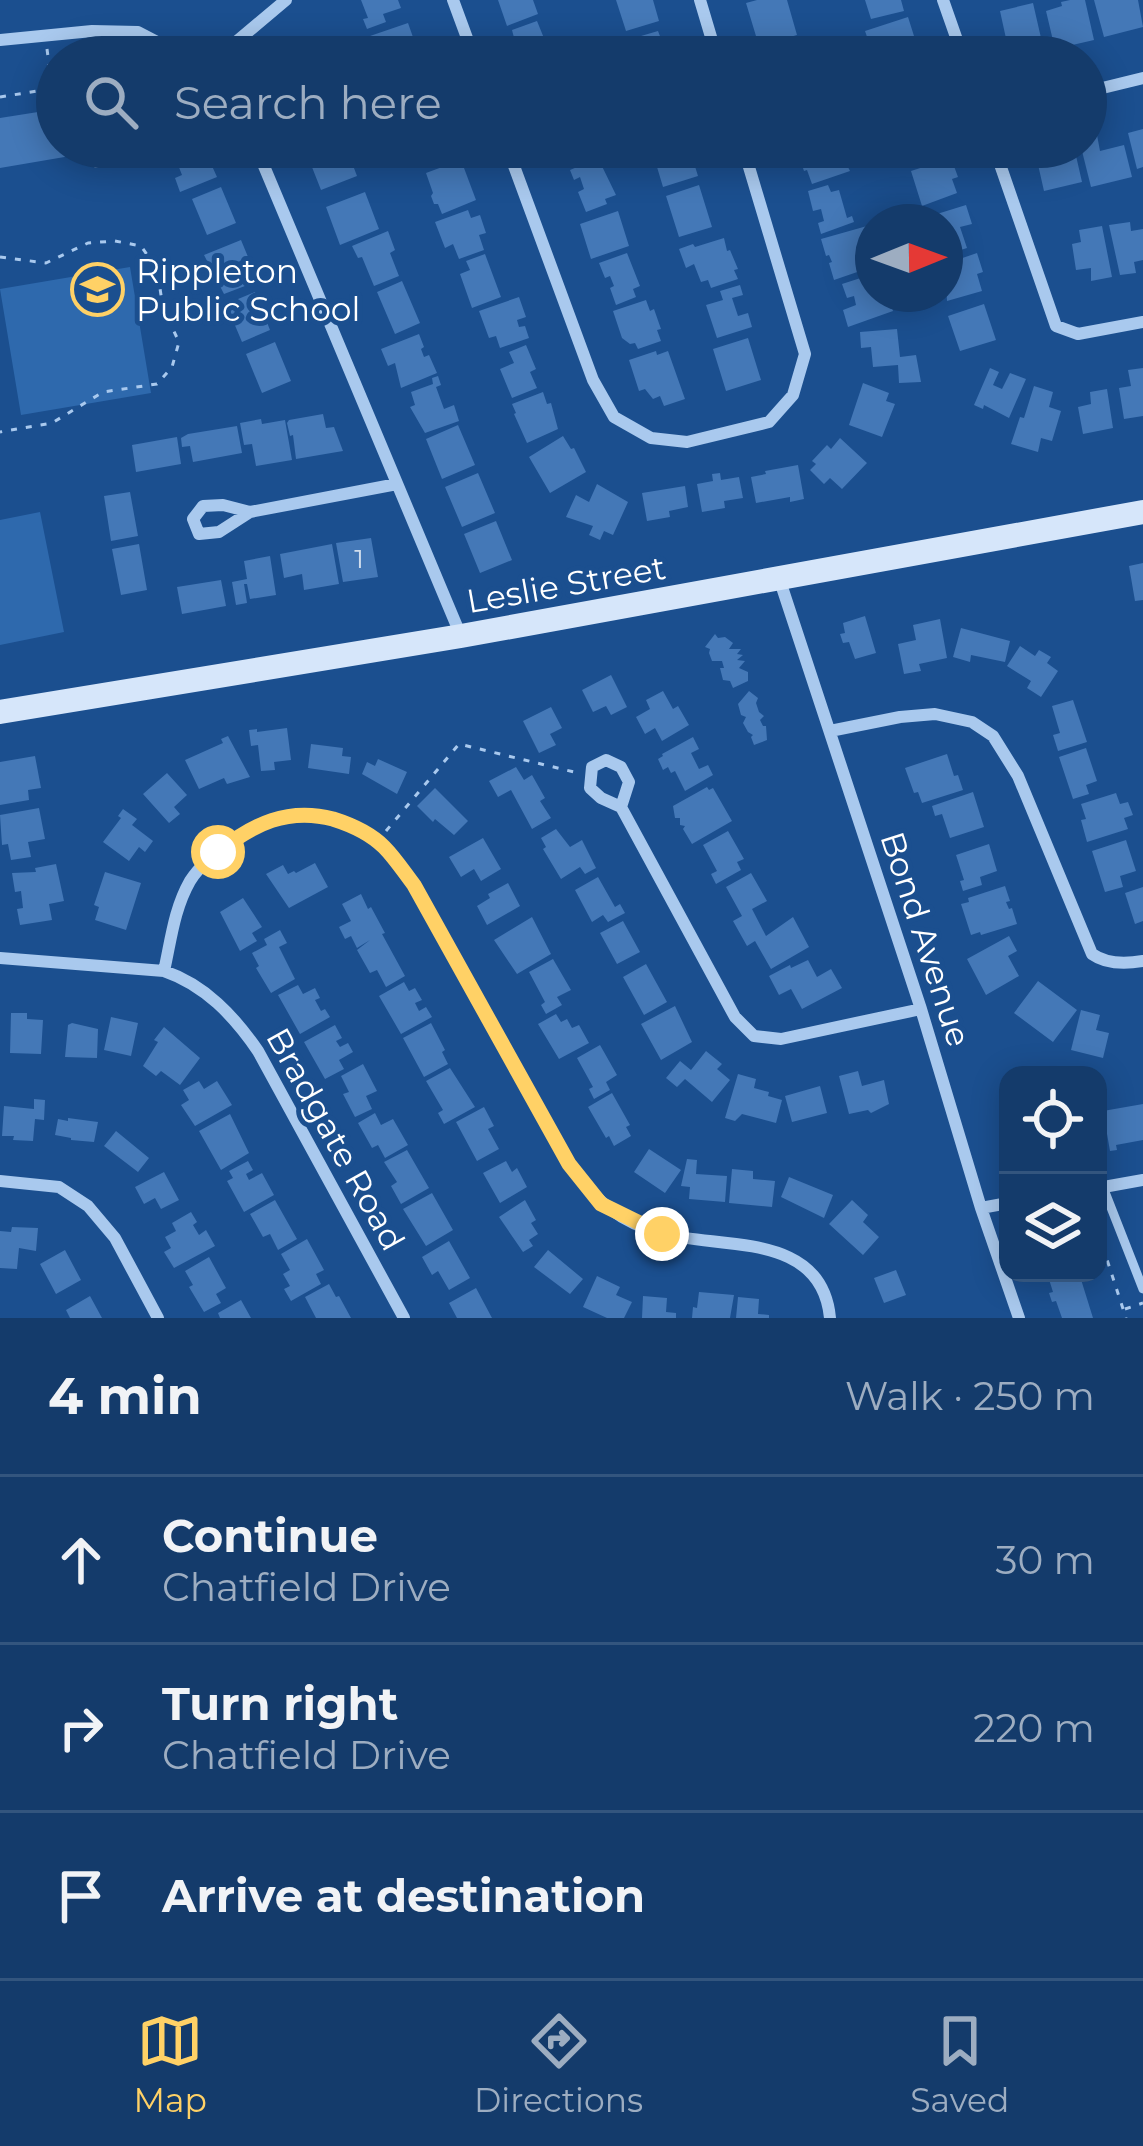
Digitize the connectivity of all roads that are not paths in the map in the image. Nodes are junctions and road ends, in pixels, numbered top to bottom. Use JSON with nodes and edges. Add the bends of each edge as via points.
{"nodes":[{"id":1,"x":286,"y":0,"type":"edge"},
{"id":2,"x":453,"y":0,"type":"edge"},
{"id":3,"x":700,"y":0,"type":"edge"},
{"id":4,"x":943,"y":0,"type":"edge"},
{"id":5,"x":112,"y":32,"type":"junction"},
{"id":6,"x":45,"y":36,"type":"edge"},
{"id":7,"x":113,"y":36,"type":"edge"},
{"id":8,"x":146,"y":36,"type":"edge"},
{"id":9,"x":243,"y":36,"type":"edge"},
{"id":10,"x":466,"y":36,"type":"edge"},
{"id":11,"x":711,"y":36,"type":"edge"},
{"id":12,"x":956,"y":36,"type":"edge"},
{"id":13,"x":36,"y":37,"type":"edge"},
{"id":14,"x":0,"y":40,"type":"edge"},
{"id":15,"x":1143,"y":78,"type":"edge"},
{"id":16,"x":1107,"y":87,"type":"edge"},
{"id":17,"x":265,"y":168,"type":"edge"},
{"id":18,"x":515,"y":168,"type":"edge"},
{"id":19,"x":749,"y":168,"type":"edge"},
{"id":20,"x":1001,"y":168,"type":"edge"},
{"id":21,"x":1143,"y":322,"type":"edge"},
{"id":22,"x":397,"y":484,"type":"junction"},
{"id":23,"x":250,"y":512,"type":"dead end"},
{"id":24,"x":1143,"y":512,"type":"edge"},
{"id":25,"x":779,"y":578,"type":"junction"},
{"id":26,"x":461,"y":637,"type":"junction"},
{"id":27,"x":0,"y":712,"type":"edge"},
{"id":28,"x":830,"y":731,"type":"junction"},
{"id":29,"x":621,"y":807,"type":"junction"},
{"id":30,"x":0,"y":958,"type":"edge"},
{"id":31,"x":1143,"y":961,"type":"edge"},
{"id":32,"x":164,"y":971,"type":"junction"},
{"id":33,"x":921,"y":1009,"type":"junction"},
{"id":34,"x":1143,"y":1180,"type":"edge"},
{"id":35,"x":0,"y":1181,"type":"edge"},
{"id":36,"x":1107,"y":1186,"type":"edge"},
{"id":37,"x":1107,"y":1202,"type":"edge"},
{"id":38,"x":999,"y":1205,"type":"edge"},
{"id":39,"x":981,"y":1208,"type":"junction"},
{"id":40,"x":1143,"y":1289,"type":"edge"},
{"id":41,"x":158,"y":1318,"type":"edge"},
{"id":42,"x":404,"y":1318,"type":"edge"},
{"id":43,"x":830,"y":1318,"type":"edge"},
{"id":44,"x":1019,"y":1318,"type":"edge"}],
"edges":[{"from":1,"to":9,"type":"street"},
{"from":2,"to":10,"type":"street"},
{"from":3,"to":11,"type":"street"},
{"from":4,"to":12,"type":"street"},
{"from":5,"to":6,"type":"street"},
{"from":5,"to":7,"type":"lane"},
{"from":5,"to":8,"type":"street"},
{"from":13,"to":14,"type":"street"},
{"from":15,"to":16,"type":"street"},
{"from":17,"to":22,"type":"street"},
{"from":18,"to":19,"type":"street","via":[[614,417],[651,439],[687,442],[770,422],[793,395],[805,354]]},
{"from":20,"to":21,"type":"street","via":[[1056,326],[1078,334]]},
{"from":22,"to":23,"type":"street"},
{"from":22,"to":26,"type":"street"},
{"from":24,"to":25,"type":"main road","name":"Leslie Street"},
{"from":25,"to":26,"type":"main road","name":"Leslie Street"},
{"from":25,"to":28,"type":"street","name":"Bond Avenue"},
{"from":26,"to":27,"type":"main road","name":"Leslie Street"},
{"from":28,"to":31,"type":"street","via":[[934,714],[993,736],[1018,776],[1092,954]]},
{"from":28,"to":33,"type":"street","name":"Bond Avenue"},
{"from":29,"to":29,"type":"street","via":[[590,788],[592,767],[606,760],[621,767],[629,782]]},
{"from":29,"to":33,"type":"street","via":[[735,1017],[754,1036],[781,1039]]},
{"from":30,"to":32,"type":"street","name":"Bradgate Road"},
{"from":32,"to":42,"type":"street","name":"Bradgate Road","via":[[218,1002],[258,1051]]},
{"from":32,"to":43,"type":"street","via":[[188,884],[250,828],[290,814],[352,826],[414,885],[569,1164],[601,1204],[662,1234],[756,1245],[796,1261],[820,1286]]},
{"from":33,"to":39,"type":"street","name":"Bond Avenue"},
{"from":34,"to":36,"type":"street"},
{"from":35,"to":41,"type":"street","via":[[59,1187],[88,1206]]},
{"from":37,"to":40,"type":"lane"},
{"from":38,"to":39,"type":"street"},
{"from":39,"to":44,"type":"street","name":"Bond Avenue"}]}
